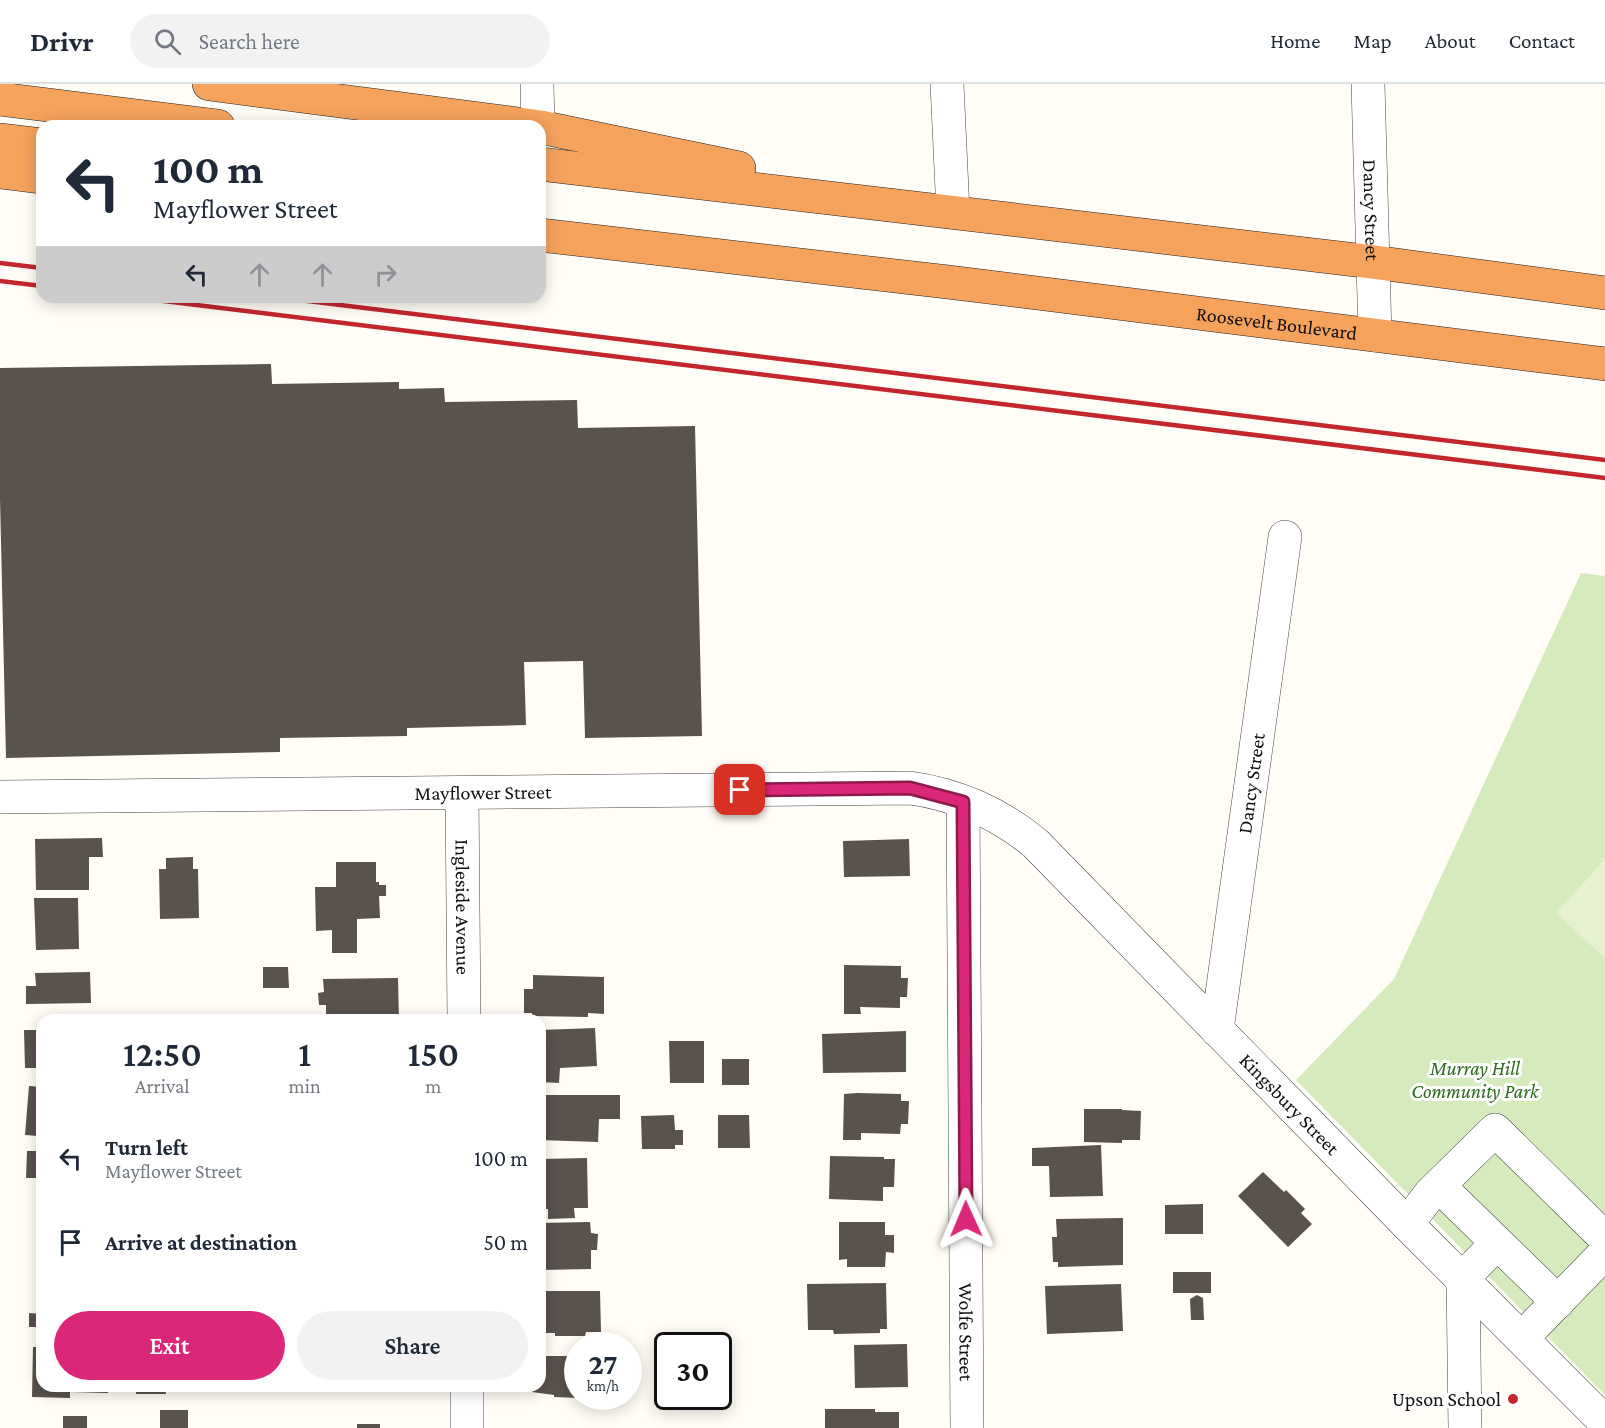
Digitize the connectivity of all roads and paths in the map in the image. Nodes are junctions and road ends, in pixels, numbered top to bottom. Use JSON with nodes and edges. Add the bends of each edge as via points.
{"nodes":[{"id":1,"x":209,"y":84,"type":"edge"},
{"id":2,"x":537,"y":84,"type":"edge"},
{"id":3,"x":947,"y":84,"type":"edge"},
{"id":4,"x":1368,"y":84,"type":"edge"},
{"id":5,"x":0,"y":99,"type":"edge"},
{"id":6,"x":170,"y":120,"type":"edge"},
{"id":7,"x":490,"y":120,"type":"edge"},
{"id":8,"x":537,"y":120,"type":"edge"},
{"id":9,"x":546,"y":128,"type":"edge"},
{"id":10,"x":0,"y":140,"type":"edge"},
{"id":11,"x":36,"y":144,"type":"edge"},
{"id":12,"x":546,"y":165,"type":"edge"},
{"id":13,"x":0,"y":172,"type":"edge"},
{"id":14,"x":36,"y":176,"type":"edge"},
{"id":15,"x":953,"y":212,"type":"junction"},
{"id":16,"x":546,"y":216,"type":"edge"},
{"id":17,"x":546,"y":236,"type":"edge"},
{"id":18,"x":1373,"y":262,"type":"junction"},
{"id":19,"x":948,"y":282,"type":"junction"},
{"id":20,"x":1605,"y":293,"type":"edge"},
{"id":21,"x":1375,"y":335,"type":"junction"},
{"id":22,"x":1605,"y":364,"type":"edge"},
{"id":23,"x":1285,"y":537,"type":"dead end"},
{"id":24,"x":462,"y":793,"type":"junction"},
{"id":25,"x":0,"y":796,"type":"edge"},
{"id":26,"x":963,"y":802,"type":"junction"},
{"id":27,"x":464,"y":1014,"type":"edge"},
{"id":28,"x":1217,"y":1030,"type":"junction"},
{"id":29,"x":1439,"y":1186,"type":"junction"},
{"id":30,"x":1407,"y":1224,"type":"junction"},
{"id":31,"x":1605,"y":1238,"type":"edge"},
{"id":32,"x":1497,"y":1243,"type":"junction"},
{"id":33,"x":1605,"y":1253,"type":"edge"},
{"id":34,"x":1463,"y":1278,"type":"junction"},
{"id":35,"x":1558,"y":1302,"type":"junction"},
{"id":36,"x":1522,"y":1338,"type":"junction"},
{"id":37,"x":467,"y":1392,"type":"edge"},
{"id":38,"x":1601,"y":1408,"type":"edge"},
{"id":39,"x":467,"y":1428,"type":"edge"},
{"id":40,"x":967,"y":1428,"type":"edge"},
{"id":41,"x":1465,"y":1428,"type":"edge"}],
"edges":[{"from":1,"to":7,"type":"highway"},
{"from":2,"to":8,"type":"street"},
{"from":3,"to":15,"type":"street"},
{"from":4,"to":18,"type":"street","name":"Dancy Street"},
{"from":5,"to":6,"type":"highway"},
{"from":9,"to":15,"type":"highway"},
{"from":10,"to":11,"type":"highway"},
{"from":12,"to":15,"type":"highway"},
{"from":13,"to":14,"type":"highway"},
{"from":15,"to":18,"type":"highway"},
{"from":16,"to":19,"type":"highway"},
{"from":17,"to":19,"type":"highway"},
{"from":18,"to":20,"type":"highway"},
{"from":18,"to":21,"type":"street","name":"Dancy Street"},
{"from":19,"to":21,"type":"highway","name":"Roosevelt Boulevard"},
{"from":21,"to":22,"type":"highway","name":"Roosevelt Boulevard"},
{"from":23,"to":28,"type":"street","name":"Dancy Street"},
{"from":24,"to":25,"type":"street","name":"Mayflower Street"},
{"from":24,"to":26,"type":"street","name":"Mayflower Street","via":[[910,788]]},
{"from":24,"to":27,"type":"street","name":"Ingleside Avenue"},
{"from":26,"to":28,"type":"street","name":"Kingsbury Street","via":[[992,813],[1035,843]]},
{"from":26,"to":40,"type":"street","name":"Wolfe Street"},
{"from":28,"to":30,"type":"street","name":"Kingsbury Street"},
{"from":29,"to":30,"type":"street"},
{"from":29,"to":31,"type":"street","via":[[1495,1130]]},
{"from":29,"to":32,"type":"street"},
{"from":30,"to":34,"type":"street","name":"Kingsbury Street"},
{"from":32,"to":34,"type":"street"},
{"from":32,"to":35,"type":"street"},
{"from":33,"to":35,"type":"street"},
{"from":34,"to":36,"type":"street","name":"Kingsbury Street"},
{"from":34,"to":41,"type":"street"},
{"from":35,"to":36,"type":"street"},
{"from":36,"to":38,"type":"street","name":"Kingsbury Street"},
{"from":37,"to":39,"type":"street"}]}
